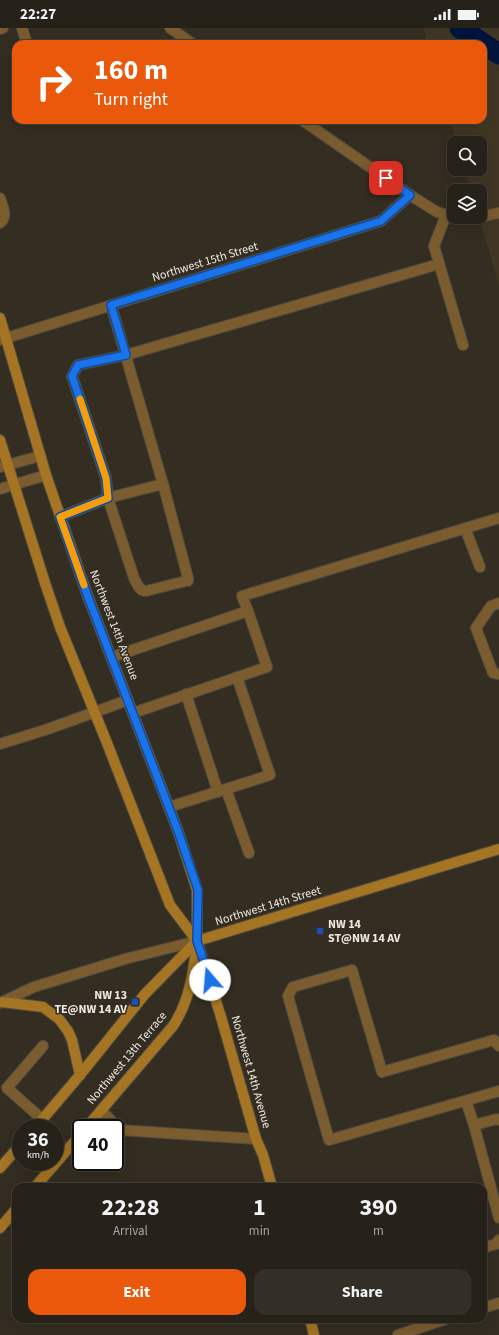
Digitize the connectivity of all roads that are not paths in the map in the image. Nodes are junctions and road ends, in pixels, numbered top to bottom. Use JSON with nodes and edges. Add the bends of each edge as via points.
{"nodes":[{"id":1,"x":3,"y":28,"type":"edge"},
{"id":2,"x":22,"y":28,"type":"edge"},
{"id":3,"x":170,"y":28,"type":"edge"},
{"id":4,"x":0,"y":29,"type":"edge"},
{"id":5,"x":26,"y":40,"type":"edge"},
{"id":6,"x":187,"y":40,"type":"edge"},
{"id":7,"x":308,"y":124,"type":"edge"},
{"id":8,"x":410,"y":195,"type":"junction"},
{"id":9,"x":0,"y":198,"type":"edge"},
{"id":10,"x":499,"y":213,"type":"edge"},
{"id":11,"x":446,"y":215,"type":"junction"},
{"id":12,"x":0,"y":223,"type":"edge"},
{"id":13,"x":439,"y":264,"type":"junction"},
{"id":14,"x":111,"y":305,"type":"junction"},
{"id":15,"x":0,"y":318,"type":"edge"},
{"id":16,"x":3,"y":339,"type":"edge"},
{"id":17,"x":462,"y":345,"type":"dead end"},
{"id":18,"x":126,"y":355,"type":"junction"},
{"id":19,"x":0,"y":440,"type":"edge"},
{"id":20,"x":40,"y":456,"type":"junction"},
{"id":21,"x":4,"y":466,"type":"edge"},
{"id":22,"x":46,"y":475,"type":"junction"},
{"id":23,"x":163,"y":484,"type":"junction"},
{"id":24,"x":14,"y":485,"type":"junction"},
{"id":25,"x":0,"y":489,"type":"edge"},
{"id":26,"x":108,"y":498,"type":"junction"},
{"id":27,"x":60,"y":517,"type":"junction"},
{"id":28,"x":499,"y":518,"type":"edge"},
{"id":29,"x":465,"y":528,"type":"junction"},
{"id":30,"x":480,"y":567,"type":"dead end"},
{"id":31,"x":499,"y":603,"type":"edge"},
{"id":32,"x":248,"y":611,"type":"junction"},
{"id":33,"x":112,"y":658,"type":"junction"},
{"id":34,"x":499,"y":674,"type":"edge"},
{"id":35,"x":237,"y":677,"type":"junction"},
{"id":36,"x":186,"y":694,"type":"junction"},
{"id":37,"x":128,"y":700,"type":"junction"},
{"id":38,"x":95,"y":712,"type":"junction"},
{"id":39,"x":133,"y":713,"type":"junction"},
{"id":40,"x":0,"y":744,"type":"edge"},
{"id":41,"x":222,"y":790,"type":"junction"},
{"id":42,"x":169,"y":807,"type":"junction"},
{"id":43,"x":499,"y":849,"type":"edge"},
{"id":44,"x":249,"y":853,"type":"dead end"},
{"id":45,"x":197,"y":941,"type":"junction"},
{"id":46,"x":1,"y":1003,"type":"edge"},
{"id":47,"x":43,"y":1046,"type":"dead end"},
{"id":48,"x":499,"y":1046,"type":"edge"},
{"id":49,"x":80,"y":1075,"type":"junction"},
{"id":50,"x":499,"y":1091,"type":"edge"},
{"id":51,"x":466,"y":1101,"type":"junction"},
{"id":52,"x":101,"y":1110,"type":"junction"},
{"id":53,"x":498,"y":1118,"type":"edge"},
{"id":54,"x":42,"y":1119,"type":"joint"},
{"id":55,"x":94,"y":1119,"type":"edge"},
{"id":56,"x":474,"y":1126,"type":"junction"},
{"id":57,"x":256,"y":1139,"type":"junction"},
{"id":58,"x":72,"y":1144,"type":"edge"},
{"id":59,"x":12,"y":1154,"type":"edge"},
{"id":60,"x":0,"y":1168,"type":"edge"},
{"id":61,"x":38,"y":1183,"type":"edge"},
{"id":62,"x":271,"y":1183,"type":"edge"},
{"id":63,"x":12,"y":1214,"type":"edge"},
{"id":64,"x":499,"y":1218,"type":"edge"},
{"id":65,"x":0,"y":1228,"type":"edge"},
{"id":66,"x":499,"y":1240,"type":"edge"},
{"id":67,"x":487,"y":1247,"type":"edge"},
{"id":68,"x":499,"y":1303,"type":"edge"},
{"id":69,"x":487,"y":1307,"type":"edge"},
{"id":70,"x":311,"y":1323,"type":"edge"},
{"id":71,"x":434,"y":1323,"type":"edge"},
{"id":72,"x":314,"y":1335,"type":"edge"},
{"id":73,"x":398,"y":1335,"type":"edge"}],
"edges":[{"from":1,"to":4,"type":"street"},
{"from":2,"to":5,"type":"street"},
{"from":3,"to":6,"type":"street"},
{"from":7,"to":8,"type":"street"},
{"from":8,"to":11,"type":"street"},
{"from":8,"to":14,"type":"street","name":"Northwest 15th Street","via":[[381,221]]},
{"from":9,"to":12,"type":"street","via":[[5,214]]},
{"from":10,"to":11,"type":"street","via":[[469,219]]},
{"from":11,"to":13,"type":"street","via":[[434,246]]},
{"from":13,"to":17,"type":"street"},
{"from":13,"to":18,"type":"street"},
{"from":14,"to":16,"type":"street","name":"Northwest 15th Street"},
{"from":14,"to":18,"type":"street"},
{"from":15,"to":16,"type":"street","name":"Northwest 14th Avenue"},
{"from":16,"to":20,"type":"street","name":"Northwest 14th Avenue"},
{"from":18,"to":23,"type":"street"},
{"from":18,"to":26,"type":"street","via":[[78,365],[72,376],[106,478]]},
{"from":19,"to":21,"type":"street","name":"Northwest 14th Avenue"},
{"from":20,"to":21,"type":"street"},
{"from":20,"to":22,"type":"street","name":"Northwest 14th Avenue"},
{"from":21,"to":24,"type":"street","name":"Northwest 14th Avenue"},
{"from":22,"to":24,"type":"street"},
{"from":22,"to":27,"type":"street","name":"Northwest 14th Avenue"},
{"from":23,"to":26,"type":"street"},
{"from":23,"to":26,"type":"street","via":[[188,581],[146,591],[139,589]]},
{"from":24,"to":25,"type":"street"},
{"from":24,"to":38,"type":"street","name":"Northwest 14th Avenue","via":[[53,606]]},
{"from":26,"to":27,"type":"street"},
{"from":27,"to":33,"type":"street","name":"Northwest 14th Avenue"},
{"from":28,"to":29,"type":"street"},
{"from":29,"to":30,"type":"street"},
{"from":29,"to":32,"type":"street","via":[[242,596]]},
{"from":31,"to":34,"type":"street","via":[[491,606],[476,628],[493,673]]},
{"from":32,"to":33,"type":"street"},
{"from":32,"to":35,"type":"street","via":[[267,667]]},
{"from":33,"to":37,"type":"street","name":"Northwest 14th Avenue"},
{"from":35,"to":36,"type":"street"},
{"from":35,"to":41,"type":"street","via":[[270,775]]},
{"from":36,"to":39,"type":"street"},
{"from":36,"to":41,"type":"street"},
{"from":37,"to":38,"type":"street"},
{"from":37,"to":39,"type":"street","name":"Northwest 14th Avenue"},
{"from":38,"to":40,"type":"street"},
{"from":38,"to":45,"type":"street","name":"Northwest 14th Avenue","via":[[170,905]]},
{"from":39,"to":42,"type":"street","name":"Northwest 14th Avenue"},
{"from":41,"to":42,"type":"street"},
{"from":41,"to":44,"type":"street"},
{"from":42,"to":45,"type":"street","name":"Northwest 14th Avenue","via":[[198,890]]},
{"from":43,"to":45,"type":"street","name":"Northwest 14th Street"},
{"from":45,"to":46,"type":"street","name":"Northwest 14th Street","via":[[34,986]]},
{"from":45,"to":49,"type":"street","via":[[145,994]]},
{"from":45,"to":52,"type":"street","name":"Northwest 13th Terrace","via":[[191,985],[180,1015]]},
{"from":45,"to":57,"type":"street","name":"Northwest 14th Avenue","via":[[222,1017]]},
{"from":46,"to":49,"type":"street","via":[[43,1007],[59,1019],[72,1040]]},
{"from":47,"to":54,"type":"street","via":[[7,1088]]},
{"from":48,"to":51,"type":"street","via":[[494,1040],[382,1072],[352,970],[293,987],[288,996],[329,1140]]},
{"from":49,"to":54,"type":"street"},
{"from":50,"to":51,"type":"street"},
{"from":51,"to":56,"type":"street"},
{"from":52,"to":55,"type":"street","name":"Northwest 13th Terrace"},
{"from":52,"to":57,"type":"street","via":[[120,1130]]},
{"from":53,"to":56,"type":"street"},
{"from":56,"to":64,"type":"street"},
{"from":57,"to":62,"type":"street","name":"Northwest 14th Avenue"},
{"from":58,"to":61,"type":"street"},
{"from":59,"to":60,"type":"street"},
{"from":63,"to":65,"type":"street"},
{"from":66,"to":67,"type":"street","via":[[496,1244]]},
{"from":68,"to":69,"type":"street"},
{"from":70,"to":72,"type":"street"},
{"from":71,"to":73,"type":"street"}]}
